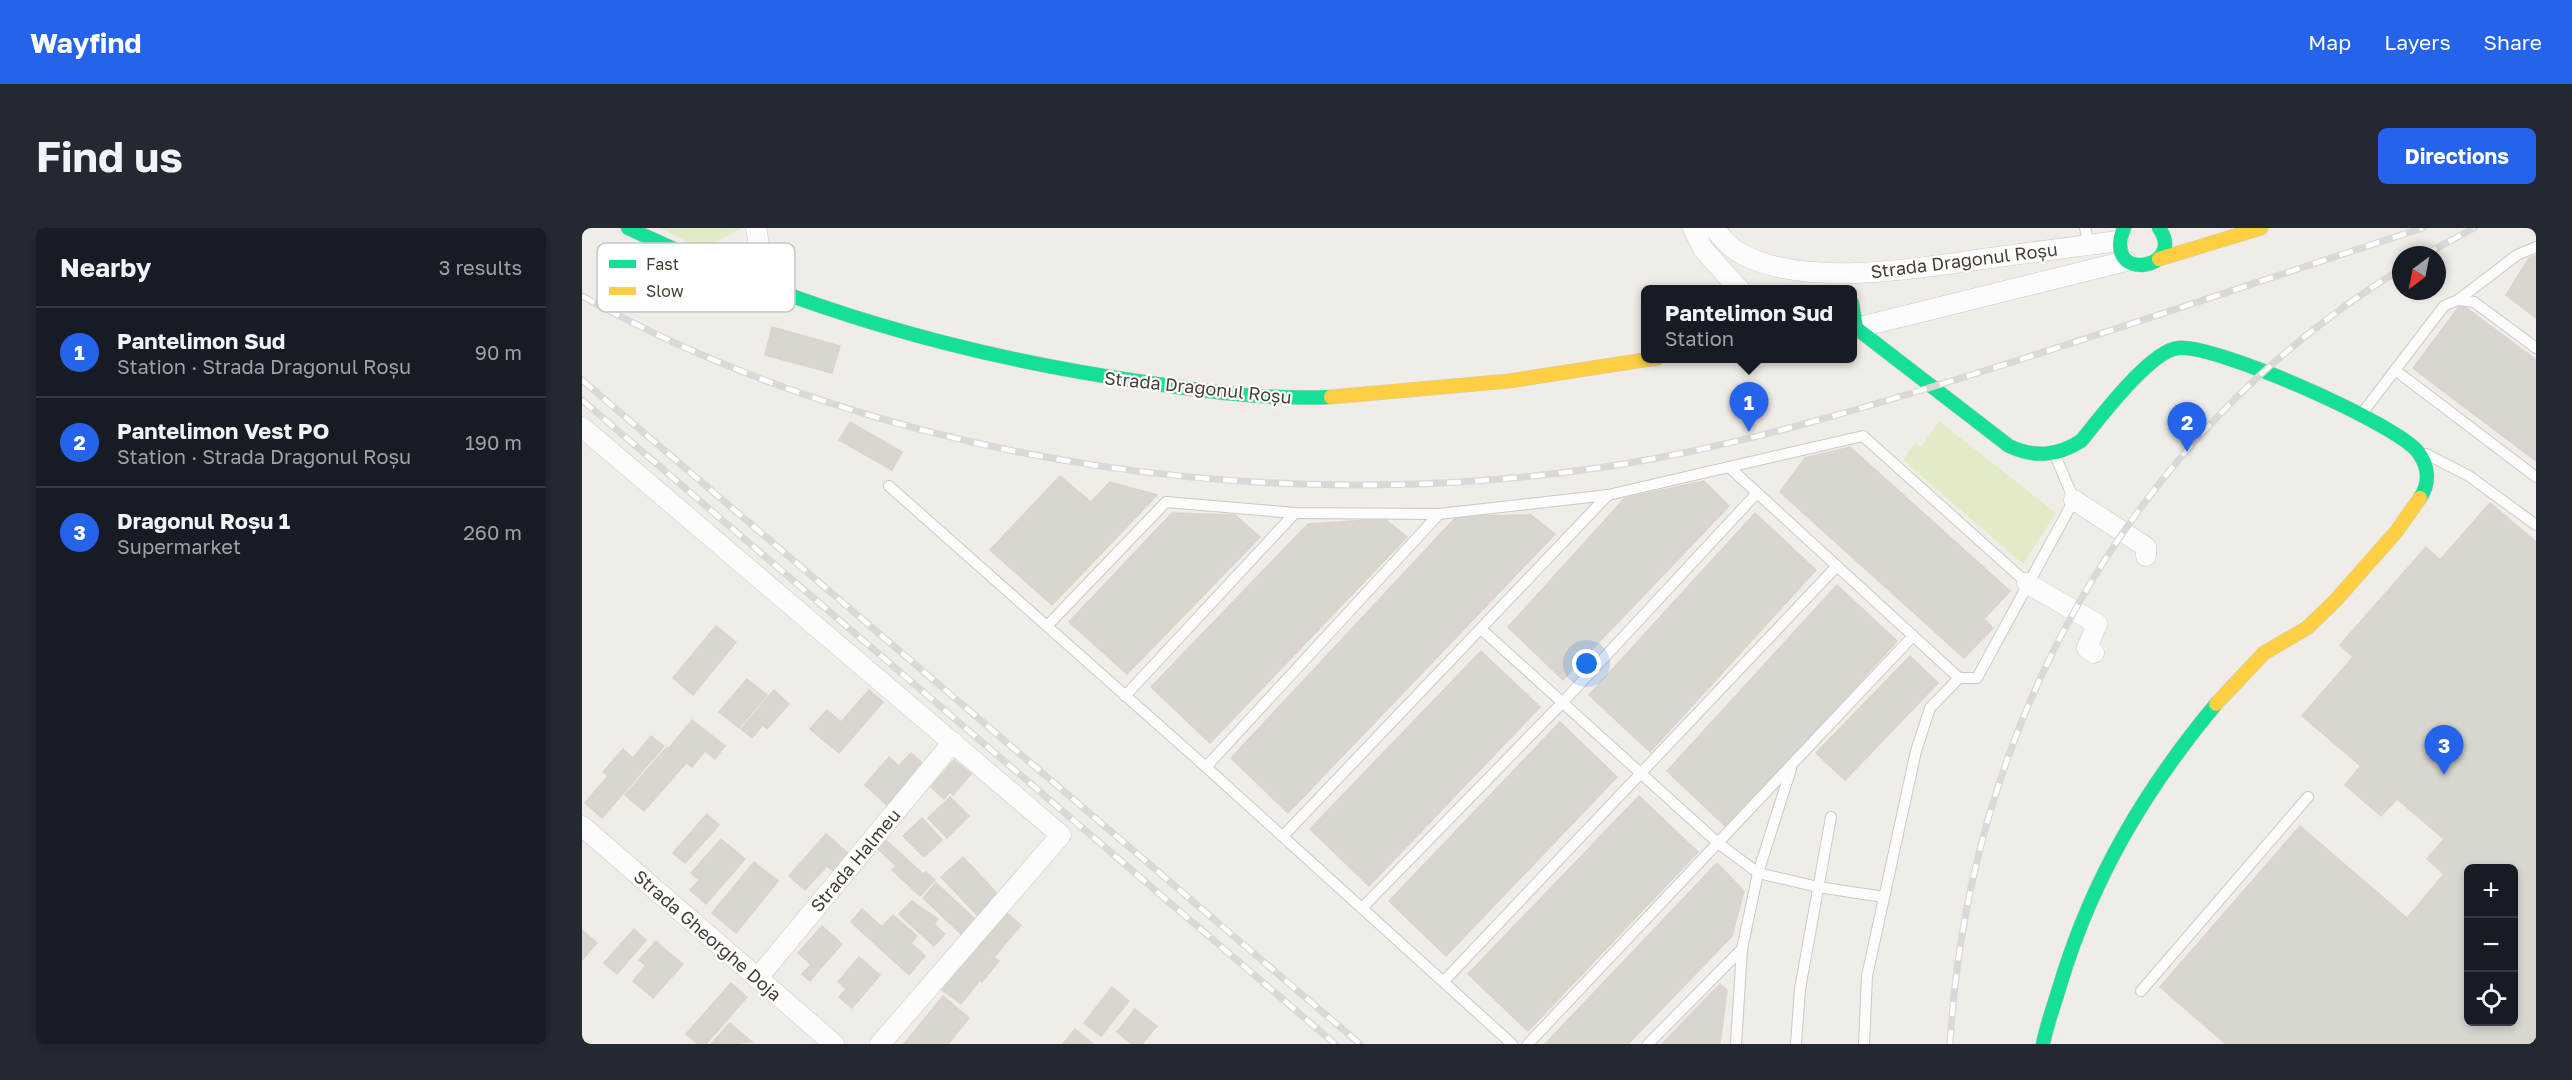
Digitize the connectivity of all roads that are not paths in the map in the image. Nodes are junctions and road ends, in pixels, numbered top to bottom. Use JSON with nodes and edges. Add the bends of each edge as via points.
{"nodes":[{"id":1,"x":628,"y":228,"type":"edge"},
{"id":2,"x":756,"y":228,"type":"edge"},
{"id":3,"x":1693,"y":228,"type":"edge"},
{"id":4,"x":1714,"y":228,"type":"edge"},
{"id":5,"x":2159,"y":228,"type":"edge"},
{"id":6,"x":2260,"y":228,"type":"edge"},
{"id":7,"x":2121,"y":234,"type":"edge"},
{"id":8,"x":2087,"y":236,"type":"edge"},
{"id":9,"x":662,"y":243,"type":"edge"},
{"id":10,"x":759,"y":243,"type":"edge"},
{"id":11,"x":2536,"y":247,"type":"edge"},
{"id":12,"x":2159,"y":259,"type":"junction"},
{"id":13,"x":2126,"y":261,"type":"junction"},
{"id":14,"x":1833,"y":273,"type":"junction"},
{"id":15,"x":1735,"y":285,"type":"edge"},
{"id":16,"x":1842,"y":285,"type":"edge"},
{"id":17,"x":795,"y":300,"type":"edge"},
{"id":18,"x":2458,"y":300,"type":"junction"},
{"id":19,"x":1857,"y":328,"type":"edge"},
{"id":20,"x":1857,"y":330,"type":"edge"},
{"id":21,"x":2536,"y":348,"type":"edge"},
{"id":22,"x":1641,"y":361,"type":"edge"},
{"id":23,"x":2395,"y":370,"type":"junction"},
{"id":24,"x":2360,"y":416,"type":"junction"},
{"id":25,"x":582,"y":427,"type":"edge"},
{"id":26,"x":2417,"y":451,"type":"junction"},
{"id":27,"x":2055,"y":455,"type":"junction"},
{"id":28,"x":1729,"y":466,"type":"junction"},
{"id":29,"x":2536,"y":477,"type":"edge"},
{"id":30,"x":889,"y":486,"type":"dead end"},
{"id":31,"x":1757,"y":493,"type":"junction"},
{"id":32,"x":1608,"y":495,"type":"junction"},
{"id":33,"x":2074,"y":500,"type":"junction"},
{"id":34,"x":1296,"y":513,"type":"junction"},
{"id":35,"x":1439,"y":514,"type":"junction"},
{"id":36,"x":2536,"y":525,"type":"edge"},
{"id":37,"x":2146,"y":556,"type":"dead end"},
{"id":38,"x":1837,"y":566,"type":"junction"},
{"id":39,"x":2027,"y":582,"type":"junction"},
{"id":40,"x":1047,"y":626,"type":"junction"},
{"id":41,"x":1481,"y":630,"type":"junction"},
{"id":42,"x":1913,"y":636,"type":"junction"},
{"id":43,"x":2094,"y":653,"type":"dead end"},
{"id":44,"x":1959,"y":678,"type":"junction"},
{"id":45,"x":1125,"y":696,"type":"junction"},
{"id":46,"x":1562,"y":703,"type":"junction"},
{"id":47,"x":953,"y":741,"type":"junction"},
{"id":48,"x":1792,"y":764,"type":"junction"},
{"id":49,"x":1206,"y":767,"type":"junction"},
{"id":50,"x":1639,"y":772,"type":"junction"},
{"id":51,"x":2308,"y":797,"type":"dead end"},
{"id":52,"x":1831,"y":817,"type":"dead end"},
{"id":53,"x":582,"y":826,"type":"edge"},
{"id":54,"x":1282,"y":836,"type":"junction"},
{"id":55,"x":1718,"y":843,"type":"junction"},
{"id":56,"x":1758,"y":873,"type":"junction"},
{"id":57,"x":1818,"y":887,"type":"junction"},
{"id":58,"x":1884,"y":897,"type":"junction"},
{"id":59,"x":1362,"y":908,"type":"junction"},
{"id":60,"x":1742,"y":949,"type":"junction"},
{"id":61,"x":757,"y":979,"type":"junction"},
{"id":62,"x":1444,"y":981,"type":"junction"},
{"id":63,"x":2141,"y":992,"type":"dead end"},
{"id":64,"x":834,"y":1044,"type":"edge"},
{"id":65,"x":880,"y":1044,"type":"edge"},
{"id":66,"x":1512,"y":1044,"type":"edge"},
{"id":67,"x":1528,"y":1044,"type":"edge"},
{"id":68,"x":1648,"y":1044,"type":"edge"},
{"id":69,"x":1736,"y":1044,"type":"edge"},
{"id":70,"x":1796,"y":1044,"type":"edge"},
{"id":71,"x":1864,"y":1044,"type":"edge"},
{"id":72,"x":2043,"y":1044,"type":"edge"}],
"edges":[{"from":1,"to":9,"type":"street","name":"Strada Dragonul Roșu"},
{"from":2,"to":10,"type":"street"},
{"from":3,"to":15,"type":"street","via":[[1703,249]]},
{"from":4,"to":14,"type":"street","name":"Strada Dragonul Roșu","via":[[1730,246],[1749,257],[1800,271]]},
{"from":5,"to":12,"type":"street","via":[[2165,246]]},
{"from":6,"to":12,"type":"street"},
{"from":7,"to":8,"type":"street","name":"Strada Dragonul Roșu"},
{"from":7,"to":13,"type":"street","via":[[2119,248]]},
{"from":8,"to":14,"type":"street","name":"Strada Dragonul Roșu","via":[[1902,271]]},
{"from":11,"to":18,"type":"lane","via":[[2517,255]]},
{"from":12,"to":13,"type":"street","via":[[2147,266]]},
{"from":13,"to":19,"type":"street","name":"Strada Dragonul Roșu"},
{"from":14,"to":16,"type":"street"},
{"from":17,"to":22,"type":"street","name":"Strada Dragonul Roșu","via":[[840,316],[1008,361],[1110,379],[1286,398],[1465,386]]},
{"from":18,"to":21,"type":"lane","via":[[2474,302]]},
{"from":18,"to":23,"type":"lane","via":[[2444,306]]},
{"from":20,"to":27,"type":"street","via":[[2009,446],[2031,454]]},
{"from":23,"to":24,"type":"lane"},
{"from":23,"to":29,"type":"lane"},
{"from":24,"to":26,"type":"street","via":[[2402,438]]},
{"from":24,"to":27,"type":"street","via":[[2275,376],[2216,354],[2176,348],[2149,364],[2080,441]]},
{"from":25,"to":47,"type":"street"},
{"from":26,"to":36,"type":"lane","via":[[2469,476]]},
{"from":26,"to":72,"type":"street","via":[[2426,466],[2428,480],[2427,491],[2413,511],[2347,588],[2308,626],[2261,656],[2181,747],[2129,819],[2095,885],[2075,936]]},
{"from":27,"to":33,"type":"lane"},
{"from":28,"to":31,"type":"lane"},
{"from":28,"to":32,"type":"lane"},
{"from":28,"to":39,"type":"lane","via":[[1863,436]]},
{"from":30,"to":40,"type":"lane"},
{"from":31,"to":38,"type":"lane"},
{"from":31,"to":46,"type":"lane"},
{"from":32,"to":35,"type":"lane"},
{"from":32,"to":41,"type":"lane"},
{"from":33,"to":37,"type":"street","via":[[2146,547]]},
{"from":33,"to":39,"type":"lane"},
{"from":34,"to":35,"type":"lane"},
{"from":34,"to":40,"type":"lane","via":[[1166,502]]},
{"from":34,"to":45,"type":"lane"},
{"from":35,"to":49,"type":"lane"},
{"from":38,"to":42,"type":"lane"},
{"from":38,"to":50,"type":"lane"},
{"from":39,"to":43,"type":"street","via":[[2097,624],[2087,648]]},
{"from":39,"to":44,"type":"lane","via":[[1977,678]]},
{"from":40,"to":45,"type":"lane"},
{"from":41,"to":46,"type":"lane"},
{"from":41,"to":54,"type":"lane"},
{"from":42,"to":44,"type":"lane"},
{"from":42,"to":48,"type":"lane"},
{"from":44,"to":58,"type":"lane","via":[[1930,708],[1916,752]]},
{"from":45,"to":49,"type":"lane"},
{"from":46,"to":50,"type":"lane"},
{"from":46,"to":59,"type":"lane"},
{"from":47,"to":61,"type":"street","name":"Strada Halmeu"},
{"from":47,"to":65,"type":"street","via":[[1061,835]]},
{"from":48,"to":55,"type":"lane"},
{"from":48,"to":56,"type":"lane"},
{"from":49,"to":54,"type":"lane"},
{"from":50,"to":55,"type":"lane"},
{"from":50,"to":62,"type":"lane"},
{"from":51,"to":63,"type":"lane"},
{"from":52,"to":57,"type":"lane"},
{"from":53,"to":61,"type":"street","name":"Strada Gheorghe Doja"},
{"from":54,"to":59,"type":"lane"},
{"from":55,"to":56,"type":"lane"},
{"from":55,"to":67,"type":"lane"},
{"from":56,"to":57,"type":"lane"},
{"from":56,"to":60,"type":"lane"},
{"from":57,"to":58,"type":"lane"},
{"from":57,"to":70,"type":"lane","via":[[1800,989]]},
{"from":58,"to":71,"type":"lane","via":[[1867,976]]},
{"from":59,"to":62,"type":"lane"},
{"from":60,"to":68,"type":"lane"},
{"from":60,"to":69,"type":"lane"},
{"from":61,"to":64,"type":"street","name":"Strada Gheorghe Doja"},
{"from":62,"to":66,"type":"lane"}]}
